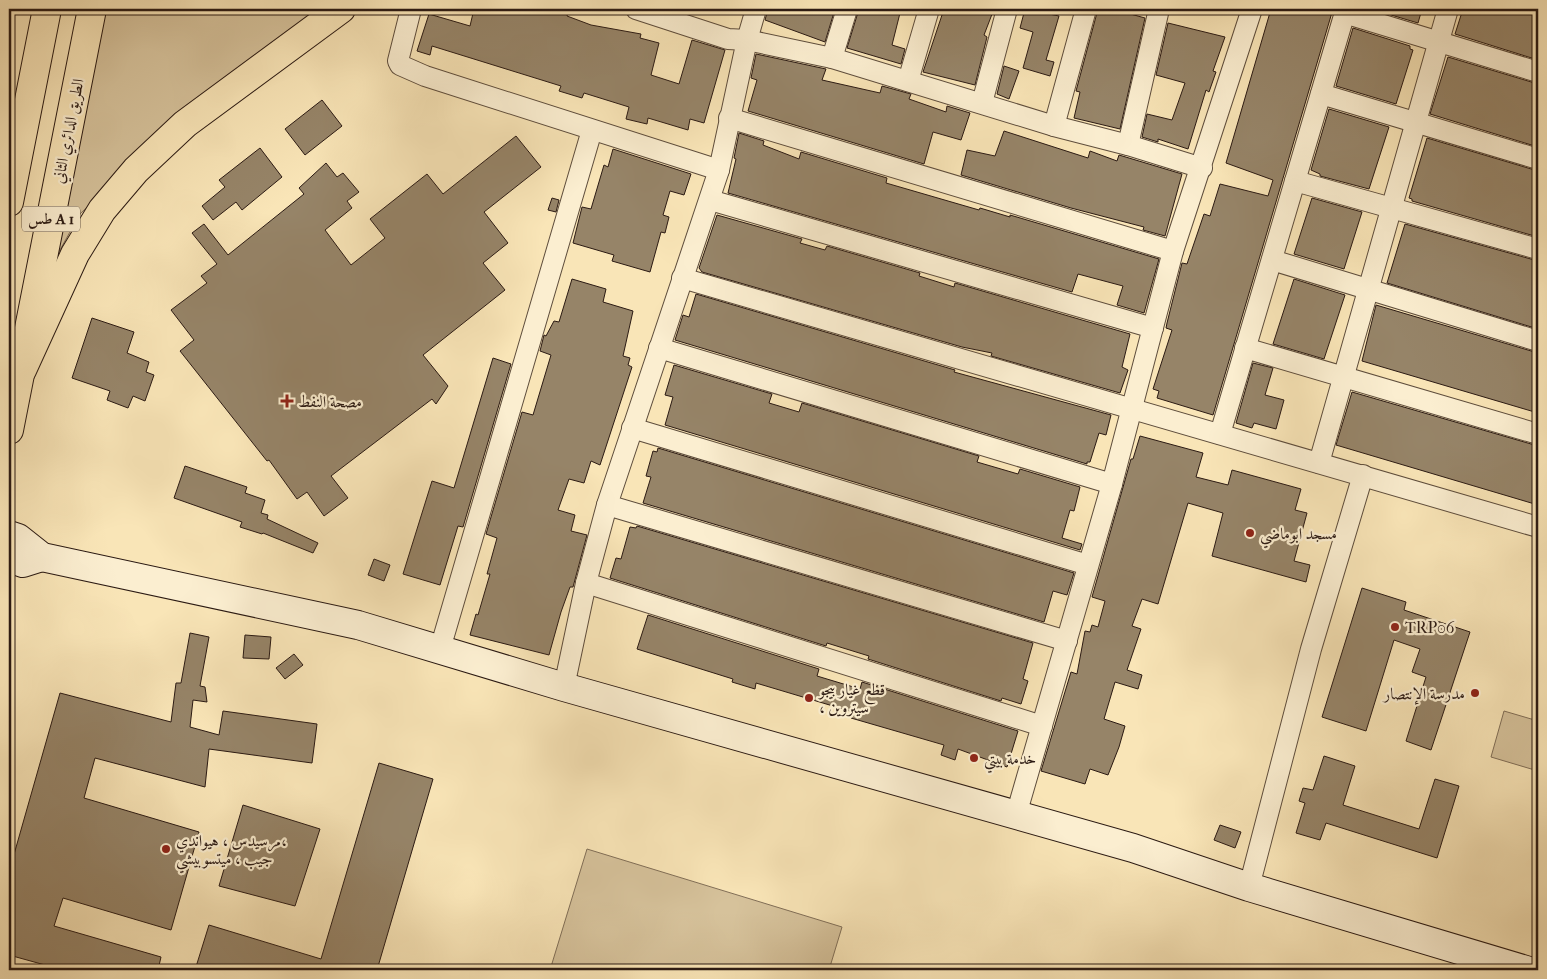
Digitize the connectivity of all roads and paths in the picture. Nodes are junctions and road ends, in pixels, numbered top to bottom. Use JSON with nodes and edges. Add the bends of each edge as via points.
{"nodes":[{"id":1,"x":47,"y":9,"type":"edge"},
{"id":2,"x":92,"y":9,"type":"edge"},
{"id":3,"x":341,"y":9,"type":"edge"},
{"id":4,"x":411,"y":9,"type":"edge"},
{"id":5,"x":636,"y":9,"type":"edge"},
{"id":6,"x":756,"y":9,"type":"edge"},
{"id":7,"x":847,"y":9,"type":"edge"},
{"id":8,"x":929,"y":9,"type":"edge"},
{"id":9,"x":1007,"y":9,"type":"edge"},
{"id":10,"x":1086,"y":9,"type":"edge"},
{"id":11,"x":1159,"y":9,"type":"edge"},
{"id":12,"x":1252,"y":9,"type":"edge"},
{"id":13,"x":1448,"y":9,"type":"edge"},
{"id":14,"x":1345,"y":11,"type":"edge"},
{"id":15,"x":747,"y":40,"type":"junction"},
{"id":16,"x":1438,"y":42,"type":"junction"},
{"id":17,"x":832,"y":58,"type":"junction"},
{"id":18,"x":1538,"y":72,"type":"edge"},
{"id":19,"x":908,"y":81,"type":"junction"},
{"id":20,"x":1320,"y":94,"type":"junction"},
{"id":21,"x":982,"y":102,"type":"junction"},
{"id":22,"x":729,"y":118,"type":"junction"},
{"id":23,"x":1416,"y":122,"type":"junction"},
{"id":24,"x":1054,"y":126,"type":"junction"},
{"id":25,"x":592,"y":130,"type":"junction"},
{"id":26,"x":1128,"y":145,"type":"junction"},
{"id":27,"x":1538,"y":160,"type":"edge"},
{"id":28,"x":1202,"y":168,"type":"junction"},
{"id":29,"x":719,"y":170,"type":"junction"},
{"id":30,"x":1295,"y":181,"type":"junction"},
{"id":31,"x":710,"y":200,"type":"junction"},
{"id":32,"x":9,"y":202,"type":"edge"},
{"id":33,"x":1391,"y":208,"type":"junction"},
{"id":34,"x":1538,"y":249,"type":"edge"},
{"id":35,"x":1174,"y":251,"type":"junction"},
{"id":36,"x":1272,"y":260,"type":"junction"},
{"id":37,"x":682,"y":278,"type":"junction"},
{"id":38,"x":1368,"y":289,"type":"junction"},
{"id":39,"x":1153,"y":328,"type":"junction"},
{"id":40,"x":1538,"y":340,"type":"edge"},
{"id":41,"x":659,"y":348,"type":"junction"},
{"id":42,"x":1246,"y":348,"type":"junction"},
{"id":43,"x":22,"y":370,"type":"junction"},
{"id":44,"x":1343,"y":377,"type":"junction"},
{"id":45,"x":1131,"y":407,"type":"junction"},
{"id":46,"x":632,"y":428,"type":"junction"},
{"id":47,"x":9,"y":430,"type":"edge"},
{"id":48,"x":1220,"y":434,"type":"junction"},
{"id":49,"x":1538,"y":434,"type":"edge"},
{"id":50,"x":1319,"y":463,"type":"junction"},
{"id":51,"x":1363,"y":475,"type":"junction"},
{"id":52,"x":1112,"y":484,"type":"junction"},
{"id":53,"x":607,"y":505,"type":"junction"},
{"id":54,"x":1538,"y":527,"type":"edge"},
{"id":55,"x":9,"y":535,"type":"edge"},
{"id":56,"x":42,"y":557,"type":"junction"},
{"id":57,"x":9,"y":558,"type":"edge"},
{"id":58,"x":1088,"y":565,"type":"junction"},
{"id":59,"x":586,"y":583,"type":"junction"},
{"id":60,"x":1067,"y":641,"type":"junction"},
{"id":61,"x":440,"y":649,"type":"junction"},
{"id":62,"x":564,"y":687,"type":"junction"},
{"id":63,"x":1042,"y":726,"type":"junction"},
{"id":64,"x":1016,"y":815,"type":"junction"},
{"id":65,"x":1249,"y":886,"type":"junction"},
{"id":66,"x":1526,"y":970,"type":"edge"}],
"edges":[{"from":1,"to":32,"type":"highway","number":"طس A 1"},
{"from":2,"to":43,"type":"highway","name":"الطريق الدائري الثاني","number":"طس A 1"},
{"from":3,"to":43,"type":"highway","via":[[185,124],[136,170],[102,210],[75,254]]},
{"from":4,"to":25,"type":"street","via":[[398,61],[400,65]]},
{"from":5,"to":15,"type":"street","via":[[728,39]]},
{"from":6,"to":15,"type":"street"},
{"from":7,"to":17,"type":"street"},
{"from":8,"to":19,"type":"street"},
{"from":9,"to":21,"type":"street"},
{"from":10,"to":24,"type":"street"},
{"from":11,"to":26,"type":"street"},
{"from":12,"to":28,"type":"street"},
{"from":13,"to":16,"type":"street"},
{"from":14,"to":16,"type":"street"},
{"from":14,"to":20,"type":"street"},
{"from":15,"to":17,"type":"street"},
{"from":15,"to":22,"type":"street"},
{"from":16,"to":18,"type":"street"},
{"from":16,"to":23,"type":"street"},
{"from":17,"to":19,"type":"street"},
{"from":19,"to":21,"type":"street"},
{"from":20,"to":23,"type":"street"},
{"from":20,"to":30,"type":"street"},
{"from":21,"to":24,"type":"street"},
{"from":22,"to":29,"type":"street"},
{"from":22,"to":35,"type":"street"},
{"from":23,"to":27,"type":"street"},
{"from":23,"to":33,"type":"street"},
{"from":24,"to":26,"type":"street"},
{"from":25,"to":29,"type":"street"},
{"from":25,"to":61,"type":"street"},
{"from":26,"to":28,"type":"street"},
{"from":28,"to":35,"type":"street"},
{"from":29,"to":31,"type":"street"},
{"from":30,"to":33,"type":"street"},
{"from":30,"to":36,"type":"street"},
{"from":31,"to":37,"type":"street"},
{"from":31,"to":39,"type":"street"},
{"from":33,"to":34,"type":"street"},
{"from":33,"to":38,"type":"street"},
{"from":35,"to":39,"type":"street"},
{"from":36,"to":38,"type":"street"},
{"from":36,"to":42,"type":"street"},
{"from":37,"to":41,"type":"street"},
{"from":37,"to":45,"type":"street"},
{"from":38,"to":40,"type":"street"},
{"from":38,"to":44,"type":"street"},
{"from":39,"to":45,"type":"street"},
{"from":41,"to":46,"type":"street"},
{"from":41,"to":52,"type":"street"},
{"from":42,"to":44,"type":"street"},
{"from":42,"to":48,"type":"street"},
{"from":43,"to":47,"type":"highway","name":"الطريق الدائري الثاني","number":"طس A 1"},
{"from":44,"to":49,"type":"street"},
{"from":44,"to":50,"type":"street"},
{"from":45,"to":48,"type":"street"},
{"from":45,"to":52,"type":"street"},
{"from":46,"to":53,"type":"street"},
{"from":46,"to":58,"type":"street"},
{"from":48,"to":50,"type":"street"},
{"from":50,"to":51,"type":"street"},
{"from":51,"to":54,"type":"street"},
{"from":51,"to":65,"type":"street","via":[[1311,649]]},
{"from":52,"to":58,"type":"street"},
{"from":53,"to":59,"type":"street"},
{"from":53,"to":60,"type":"street"},
{"from":55,"to":56,"type":"street"},
{"from":56,"to":57,"type":"street","via":[[23,563]]},
{"from":56,"to":61,"type":"street","via":[[358,625]]},
{"from":58,"to":60,"type":"street"},
{"from":59,"to":62,"type":"street"},
{"from":59,"to":63,"type":"street"},
{"from":60,"to":63,"type":"street"},
{"from":61,"to":62,"type":"street"},
{"from":62,"to":64,"type":"street"},
{"from":63,"to":64,"type":"street"},
{"from":64,"to":65,"type":"street","via":[[1133,848]]},
{"from":65,"to":66,"type":"street"}]}
